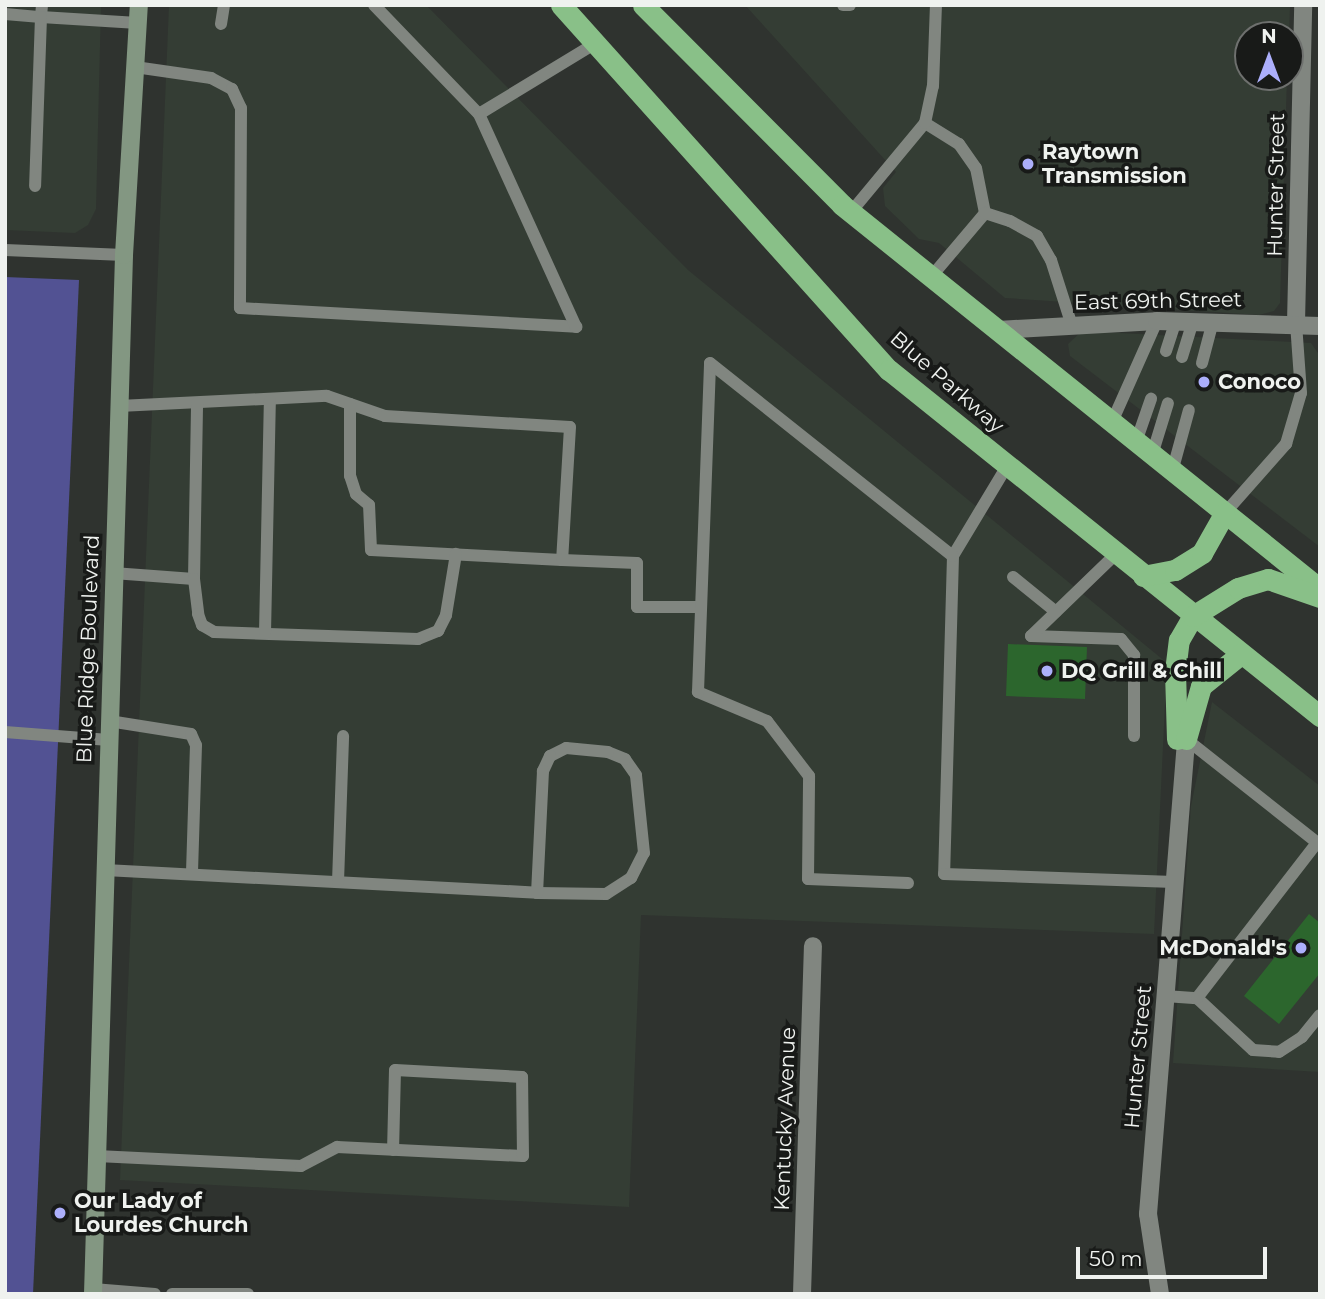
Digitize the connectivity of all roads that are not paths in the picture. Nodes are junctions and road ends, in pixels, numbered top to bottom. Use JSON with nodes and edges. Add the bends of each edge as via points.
{"nodes":[{"id":1,"x":224,"y":5,"type":"edge"},
{"id":2,"x":374,"y":5,"type":"edge"},
{"id":3,"x":561,"y":5,"type":"edge"},
{"id":4,"x":643,"y":5,"type":"edge"},
{"id":5,"x":843,"y":5,"type":"edge"},
{"id":6,"x":850,"y":5,"type":"edge"},
{"id":7,"x":936,"y":5,"type":"edge"},
{"id":8,"x":1303,"y":5,"type":"edge"},
{"id":9,"x":42,"y":11,"type":"edge"},
{"id":10,"x":5,"y":14,"type":"edge"},
{"id":11,"x":139,"y":14,"type":"edge"},
{"id":12,"x":221,"y":24,"type":"dead end"},
{"id":13,"x":596,"y":43,"type":"junction"},
{"id":14,"x":135,"y":67,"type":"junction"},
{"id":15,"x":479,"y":114,"type":"junction"},
{"id":16,"x":925,"y":123,"type":"junction"},
{"id":17,"x":35,"y":186,"type":"dead end"},
{"id":18,"x":851,"y":212,"type":"junction"},
{"id":19,"x":985,"y":213,"type":"junction"},
{"id":20,"x":5,"y":250,"type":"edge"},
{"id":21,"x":124,"y":255,"type":"junction"},
{"id":22,"x":931,"y":277,"type":"junction"},
{"id":23,"x":1157,"y":321,"type":"junction"},
{"id":24,"x":1184,"y":321,"type":"junction"},
{"id":25,"x":1213,"y":321,"type":"junction"},
{"id":26,"x":1296,"y":323,"type":"junction"},
{"id":27,"x":1072,"y":326,"type":"junction"},
{"id":28,"x":1320,"y":326,"type":"edge"},
{"id":29,"x":998,"y":330,"type":"junction"},
{"id":30,"x":1166,"y":351,"type":"dead end"},
{"id":31,"x":1182,"y":357,"type":"dead end"},
{"id":32,"x":1202,"y":363,"type":"dead end"},
{"id":33,"x":1151,"y":399,"type":"dead end"},
{"id":34,"x":270,"y":401,"type":"junction"},
{"id":35,"x":197,"y":403,"type":"junction"},
{"id":36,"x":1168,"y":403,"type":"dead end"},
{"id":37,"x":350,"y":404,"type":"junction"},
{"id":38,"x":119,"y":406,"type":"junction"},
{"id":39,"x":1189,"y":410,"type":"dead end"},
{"id":40,"x":1112,"y":422,"type":"junction"},
{"id":41,"x":1144,"y":448,"type":"junction"},
{"id":42,"x":1007,"y":466,"type":"junction"},
{"id":43,"x":1172,"y":472,"type":"junction"},
{"id":44,"x":1224,"y":514,"type":"junction"},
{"id":45,"x":456,"y":554,"type":"junction"},
{"id":46,"x":1116,"y":554,"type":"junction"},
{"id":47,"x":953,"y":556,"type":"junction"},
{"id":48,"x":562,"y":560,"type":"junction"},
{"id":49,"x":113,"y":573,"type":"junction"},
{"id":50,"x":1143,"y":576,"type":"junction"},
{"id":51,"x":1013,"y":577,"type":"dead end"},
{"id":52,"x":194,"y":579,"type":"junction"},
{"id":53,"x":1320,"y":589,"type":"edge"},
{"id":54,"x":1320,"y":597,"type":"edge"},
{"id":55,"x":701,"y":607,"type":"junction"},
{"id":56,"x":1055,"y":612,"type":"junction"},
{"id":57,"x":1193,"y":616,"type":"junction"},
{"id":58,"x":265,"y":633,"type":"junction"},
{"id":59,"x":1241,"y":654,"type":"junction"},
{"id":60,"x":1320,"y":716,"type":"edge"},
{"id":61,"x":109,"y":721,"type":"junction"},
{"id":62,"x":5,"y":732,"type":"edge"},
{"id":63,"x":343,"y":736,"type":"dead end"},
{"id":64,"x":1134,"y":736,"type":"dead end"},
{"id":65,"x":1182,"y":739,"type":"junction"},
{"id":66,"x":109,"y":740,"type":"junction"},
{"id":67,"x":1319,"y":844,"type":"edge"},
{"id":68,"x":105,"y":870,"type":"junction"},
{"id":69,"x":192,"y":874,"type":"junction"},
{"id":70,"x":338,"y":882,"type":"junction"},
{"id":71,"x":1174,"y":882,"type":"junction"},
{"id":72,"x":908,"y":883,"type":"dead end"},
{"id":73,"x":537,"y":893,"type":"junction"},
{"id":74,"x":813,"y":946,"type":"dead end"},
{"id":75,"x":1166,"y":996,"type":"junction"},
{"id":76,"x":1197,"y":998,"type":"junction"},
{"id":77,"x":1320,"y":1015,"type":"edge"},
{"id":78,"x":393,"y":1150,"type":"junction"},
{"id":79,"x":97,"y":1156,"type":"junction"},
{"id":80,"x":93,"y":1292,"type":"edge"},
{"id":81,"x":155,"y":1294,"type":"edge"},
{"id":82,"x":172,"y":1294,"type":"edge"},
{"id":83,"x":248,"y":1294,"type":"edge"},
{"id":84,"x":802,"y":1294,"type":"edge"},
{"id":85,"x":1160,"y":1294,"type":"edge"}],
"edges":[{"from":1,"to":12,"type":"lane"},
{"from":2,"to":15,"type":"lane"},
{"from":3,"to":13,"type":"highway","name":"Blue Parkway"},
{"from":4,"to":18,"type":"highway"},
{"from":5,"to":6,"type":"lane"},
{"from":7,"to":16,"type":"lane","via":[[933,86]]},
{"from":8,"to":26,"type":"street","name":"Hunter Street"},
{"from":9,"to":10,"type":"lane"},
{"from":9,"to":11,"type":"lane"},
{"from":9,"to":17,"type":"lane"},
{"from":11,"to":14,"type":"main road","name":"Blue Ridge Boulevard"},
{"from":13,"to":15,"type":"lane"},
{"from":13,"to":42,"type":"highway","name":"Blue Parkway","via":[[889,370]]},
{"from":14,"to":15,"type":"lane","via":[[211,78],[233,89],[241,108],[240,308],[576,327]]},
{"from":14,"to":21,"type":"main road","name":"Blue Ridge Boulevard"},
{"from":16,"to":18,"type":"lane"},
{"from":16,"to":19,"type":"lane","via":[[960,144],[976,168]]},
{"from":18,"to":22,"type":"highway"},
{"from":19,"to":22,"type":"lane"},
{"from":19,"to":27,"type":"lane","via":[[1037,236],[1051,260]]},
{"from":20,"to":21,"type":"lane"},
{"from":21,"to":38,"type":"main road","name":"Blue Ridge Boulevard"},
{"from":22,"to":29,"type":"highway"},
{"from":23,"to":24,"type":"street","name":"East 69th Street"},
{"from":23,"to":27,"type":"street","name":"East 69th Street"},
{"from":23,"to":40,"type":"lane"},
{"from":24,"to":25,"type":"street","name":"East 69th Street"},
{"from":24,"to":30,"type":"lane"},
{"from":24,"to":31,"type":"lane"},
{"from":25,"to":26,"type":"street","name":"East 69th Street"},
{"from":25,"to":32,"type":"lane"},
{"from":26,"to":28,"type":"street","name":"East 69th Street"},
{"from":26,"to":44,"type":"lane","via":[[1301,393],[1286,444]]},
{"from":27,"to":29,"type":"street","name":"East 69th Street"},
{"from":29,"to":40,"type":"highway"},
{"from":33,"to":41,"type":"lane"},
{"from":34,"to":35,"type":"lane"},
{"from":34,"to":37,"type":"lane","via":[[327,396]]},
{"from":34,"to":58,"type":"lane"},
{"from":35,"to":38,"type":"lane"},
{"from":35,"to":52,"type":"lane"},
{"from":36,"to":41,"type":"lane"},
{"from":37,"to":45,"type":"lane","via":[[350,476],[356,494],[369,505],[371,551]]},
{"from":37,"to":48,"type":"lane","via":[[385,416],[570,427]]},
{"from":38,"to":49,"type":"main road","name":"Blue Ridge Boulevard"},
{"from":39,"to":43,"type":"lane"},
{"from":40,"to":41,"type":"highway"},
{"from":41,"to":43,"type":"highway"},
{"from":42,"to":46,"type":"highway","name":"Blue Parkway"},
{"from":42,"to":47,"type":"lane"},
{"from":43,"to":44,"type":"highway"},
{"from":44,"to":50,"type":"highway","via":[[1202,554],[1175,570]]},
{"from":44,"to":53,"type":"highway"},
{"from":45,"to":48,"type":"lane"},
{"from":45,"to":58,"type":"lane","via":[[439,631],[418,639]]},
{"from":46,"to":50,"type":"highway","name":"Blue Parkway"},
{"from":46,"to":56,"type":"lane"},
{"from":47,"to":55,"type":"lane","via":[[710,363]]},
{"from":47,"to":71,"type":"lane","via":[[944,874]]},
{"from":48,"to":55,"type":"lane","via":[[637,563],[637,607]]},
{"from":49,"to":52,"type":"lane"},
{"from":49,"to":61,"type":"main road","name":"Blue Ridge Boulevard"},
{"from":50,"to":57,"type":"highway","name":"Blue Parkway"},
{"from":51,"to":56,"type":"lane"},
{"from":52,"to":58,"type":"lane","via":[[202,625],[214,632]]},
{"from":54,"to":57,"type":"highway","via":[[1268,579],[1238,588]]},
{"from":55,"to":72,"type":"lane","via":[[698,692],[767,721],[809,776],[808,879]]},
{"from":56,"to":64,"type":"lane","via":[[1031,636],[1121,639],[1134,655]]},
{"from":57,"to":59,"type":"highway","name":"Blue Parkway"},
{"from":57,"to":65,"type":"highway","via":[[1179,640]]},
{"from":59,"to":60,"type":"highway","name":"Blue Parkway"},
{"from":59,"to":65,"type":"highway","via":[[1201,686]]},
{"from":61,"to":66,"type":"main road","name":"Blue Ridge Boulevard"},
{"from":61,"to":69,"type":"lane","via":[[191,734],[196,745]]},
{"from":62,"to":66,"type":"lane"},
{"from":63,"to":70,"type":"lane"},
{"from":65,"to":67,"type":"lane"},
{"from":65,"to":71,"type":"street","name":"Hunter Street"},
{"from":66,"to":68,"type":"main road","name":"Blue Ridge Boulevard"},
{"from":67,"to":76,"type":"lane"},
{"from":68,"to":69,"type":"lane"},
{"from":68,"to":79,"type":"main road","name":"Blue Ridge Boulevard"},
{"from":69,"to":70,"type":"lane"},
{"from":70,"to":73,"type":"lane"},
{"from":71,"to":75,"type":"street","name":"Hunter Street"},
{"from":73,"to":73,"type":"lane","via":[[606,894],[631,878],[644,853],[636,775],[625,759],[608,752],[566,748],[550,756],[543,771]]},
{"from":74,"to":84,"type":"street","name":"Kentucky Avenue"},
{"from":75,"to":76,"type":"lane"},
{"from":75,"to":85,"type":"street","name":"Hunter Street","via":[[1148,1214]]},
{"from":76,"to":77,"type":"lane","via":[[1253,1050],[1279,1052],[1302,1037]]},
{"from":78,"to":78,"type":"lane","via":[[523,1156],[522,1077],[395,1070]]},
{"from":78,"to":79,"type":"lane","via":[[337,1147],[301,1166]]},
{"from":79,"to":80,"type":"main road","name":"Blue Ridge Boulevard"},
{"from":80,"to":81,"type":"lane"},
{"from":82,"to":83,"type":"lane"}]}
